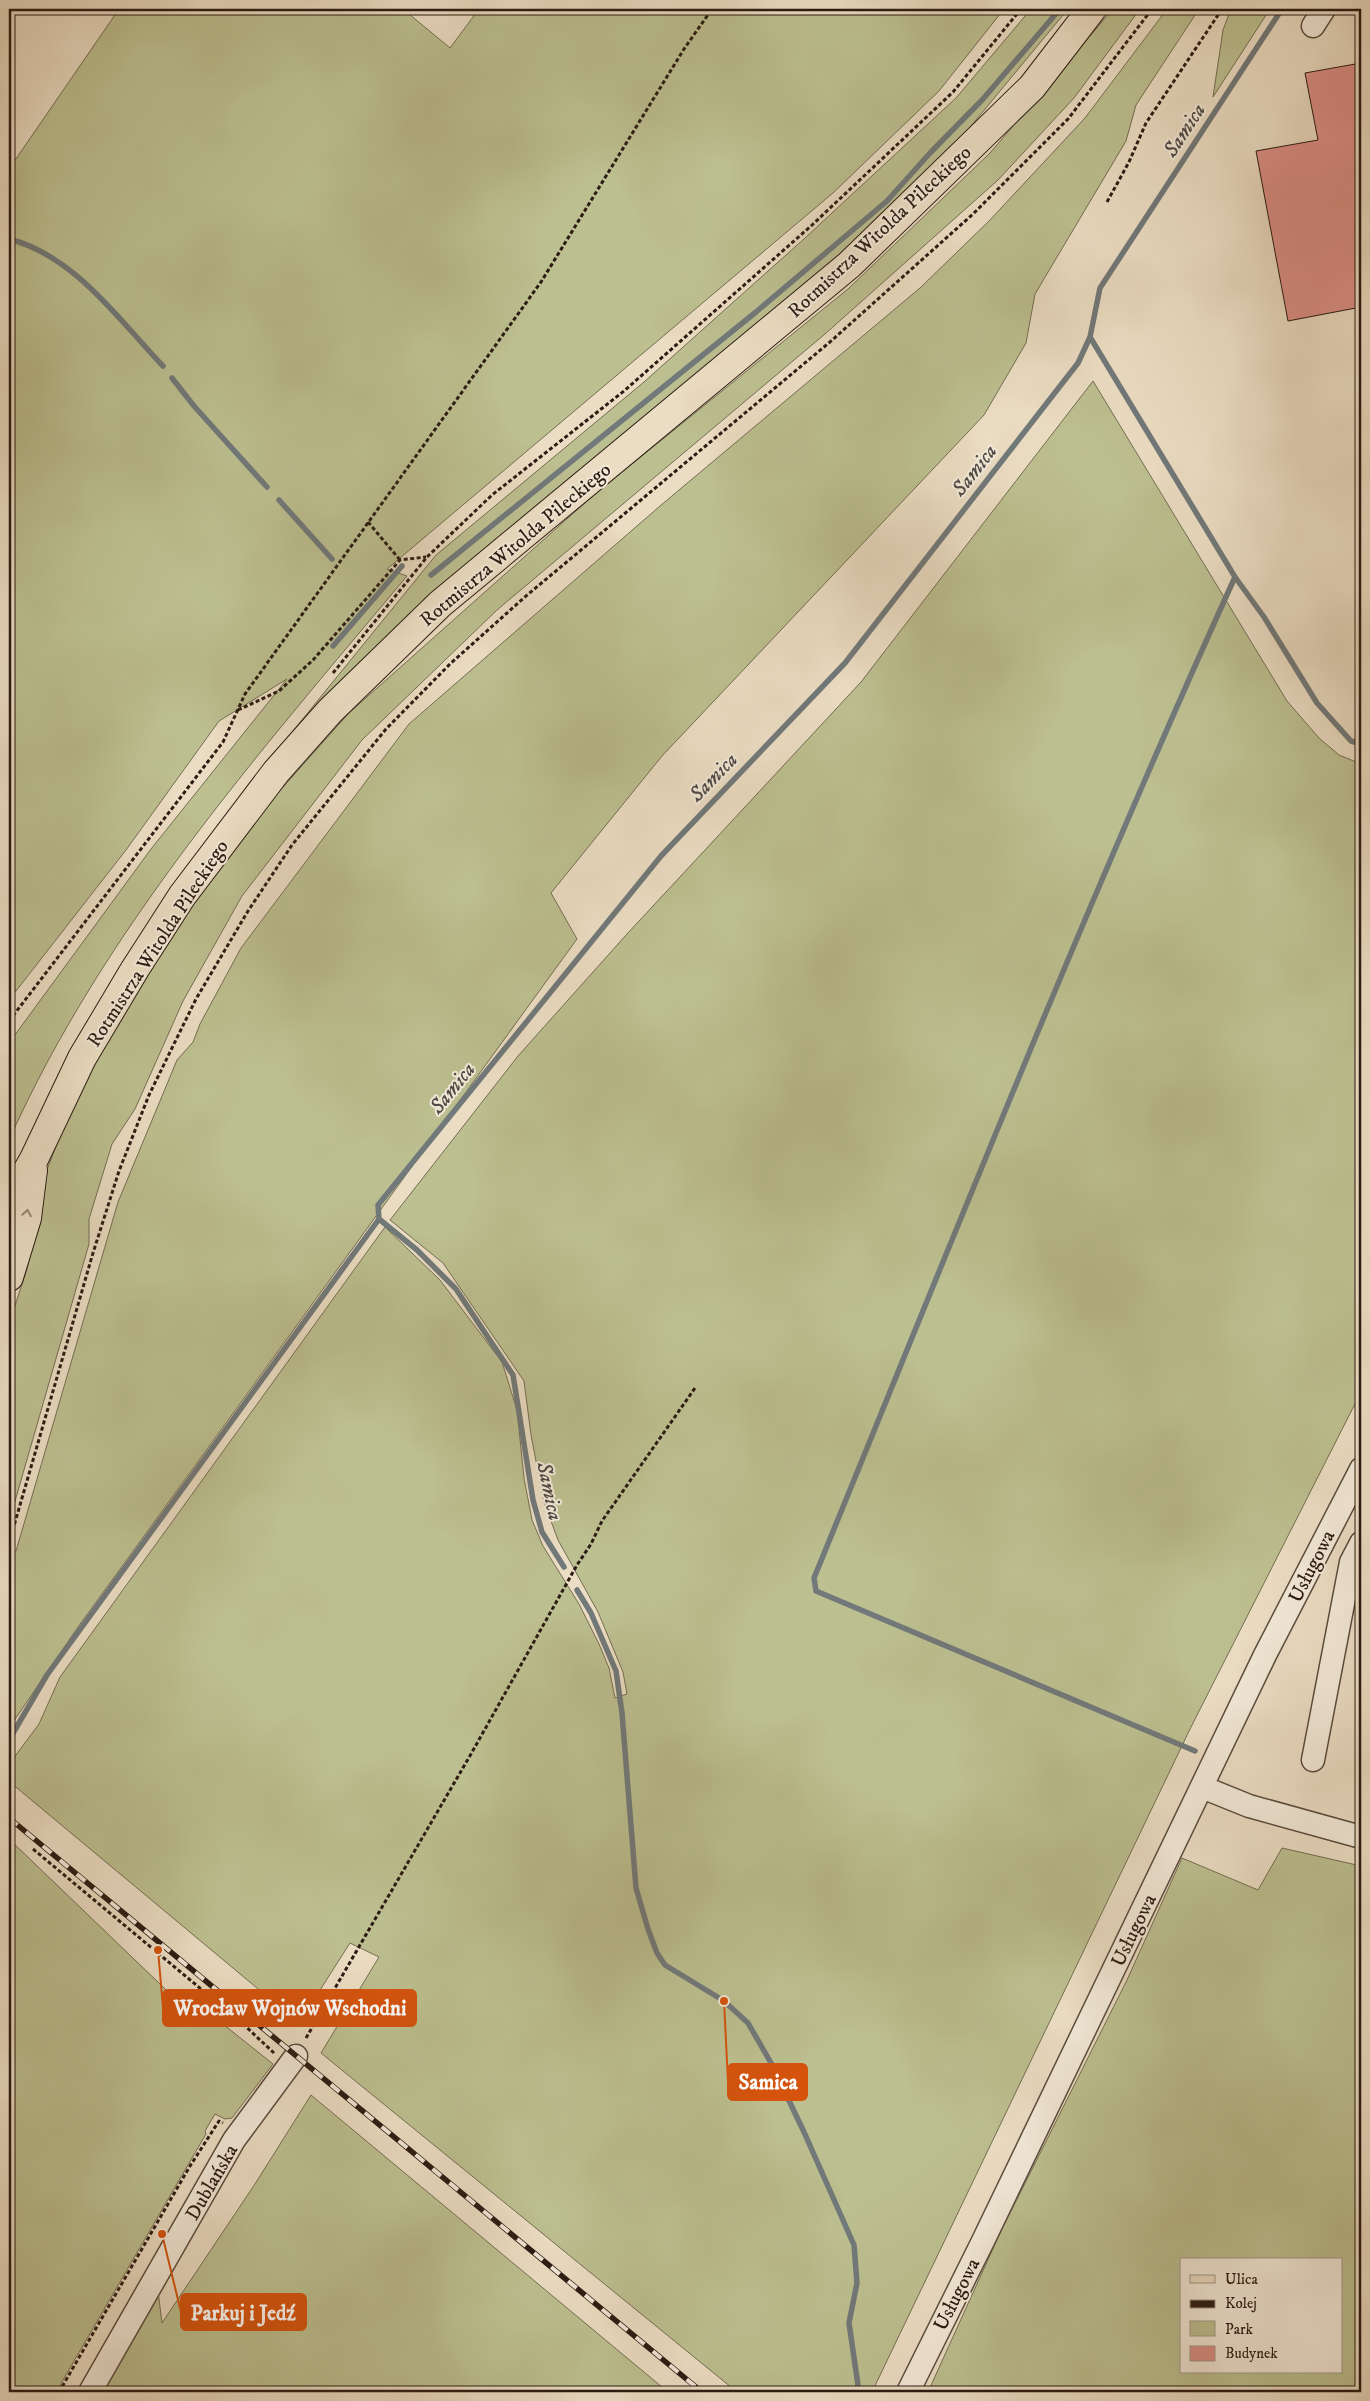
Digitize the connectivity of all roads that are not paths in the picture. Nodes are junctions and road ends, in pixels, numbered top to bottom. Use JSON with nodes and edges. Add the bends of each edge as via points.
{"nodes":[{"id":1,"x":1092,"y":9,"type":"edge"},
{"id":2,"x":34,"y":1158,"type":"junction"},
{"id":3,"x":9,"y":1202,"type":"edge"},
{"id":4,"x":9,"y":1277,"type":"edge"},
{"id":5,"x":1361,"y":1469,"type":"edge"},
{"id":6,"x":1361,"y":1543,"type":"edge"},
{"id":7,"x":1313,"y":1760,"type":"dead end"},
{"id":8,"x":1202,"y":1787,"type":"junction"},
{"id":9,"x":1361,"y":1837,"type":"edge"},
{"id":10,"x":289,"y":2058,"type":"road end"},
{"id":11,"x":90,"y":2392,"type":"edge"},
{"id":12,"x":908,"y":2392,"type":"edge"}],
"edges":[{"from":1,"to":2,"type":"main road","name":"Rotmistrza Witolda Pileckiego","via":[[1032,87],[849,265],[440,604],[324,718],[276,772],[182,896],[134,969],[82,1058]]},
{"from":2,"to":3,"type":"main road","name":"Rotmistrza Witolda Pileckiego"},
{"from":4,"to":2,"type":"main road","name":"Rotmistrza Witolda Pileckiego","one_way":true,"via":[[27,1218]]},
{"from":5,"to":8,"type":"lane","name":"Usługowa","via":[[1265,1655]]},
{"from":6,"to":7,"type":"lane","via":[[1351,1562]]},
{"from":8,"to":9,"type":"lane","via":[[1249,1806]]},
{"from":8,"to":12,"type":"lane","name":"Usługowa"},
{"from":10,"to":11,"type":"lane","name":"Dublańska","via":[[234,2140]]}]}
